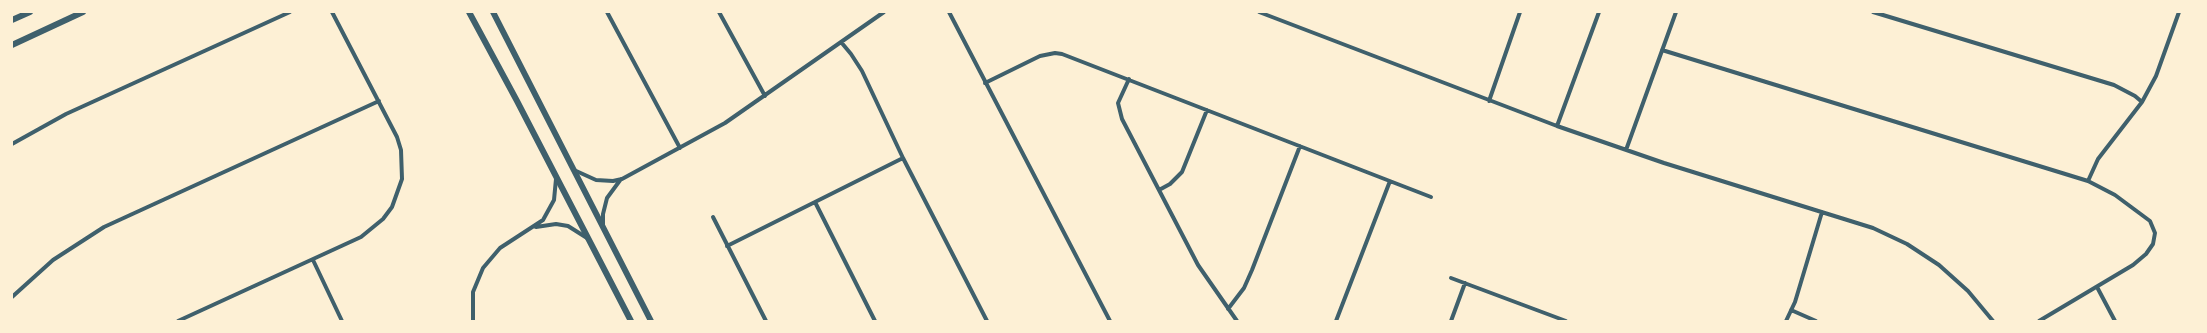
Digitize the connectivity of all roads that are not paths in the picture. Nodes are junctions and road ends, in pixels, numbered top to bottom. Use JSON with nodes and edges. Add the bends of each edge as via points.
{"nodes":[{"id":1,"x":30,"y":12,"type":"edge"},
{"id":2,"x":83,"y":12,"type":"edge"},
{"id":3,"x":290,"y":12,"type":"edge"},
{"id":4,"x":332,"y":12,"type":"edge"},
{"id":5,"x":468,"y":12,"type":"edge"},
{"id":6,"x":493,"y":12,"type":"edge"},
{"id":7,"x":607,"y":12,"type":"edge"},
{"id":8,"x":719,"y":12,"type":"edge"},
{"id":9,"x":884,"y":12,"type":"edge"},
{"id":10,"x":949,"y":12,"type":"edge"},
{"id":11,"x":1260,"y":12,"type":"edge"},
{"id":12,"x":1520,"y":12,"type":"edge"},
{"id":13,"x":1599,"y":12,"type":"edge"},
{"id":14,"x":1676,"y":12,"type":"edge"},
{"id":15,"x":1873,"y":12,"type":"edge"},
{"id":16,"x":2179,"y":12,"type":"edge"},
{"id":17,"x":12,"y":20,"type":"edge"},
{"id":18,"x":841,"y":42,"type":"junction"},
{"id":19,"x":12,"y":45,"type":"edge"},
{"id":20,"x":1662,"y":50,"type":"junction"},
{"id":21,"x":1129,"y":80,"type":"junction"},
{"id":22,"x":985,"y":83,"type":"junction"},
{"id":23,"x":765,"y":96,"type":"junction"},
{"id":24,"x":379,"y":101,"type":"junction"},
{"id":25,"x":1489,"y":101,"type":"junction"},
{"id":26,"x":2142,"y":102,"type":"junction"},
{"id":27,"x":1207,"y":110,"type":"junction"},
{"id":28,"x":1557,"y":126,"type":"junction"},
{"id":29,"x":12,"y":144,"type":"edge"},
{"id":30,"x":1300,"y":146,"type":"junction"},
{"id":31,"x":680,"y":148,"type":"junction"},
{"id":32,"x":1626,"y":150,"type":"junction"},
{"id":33,"x":903,"y":158,"type":"junction"},
{"id":34,"x":572,"y":168,"type":"junction"},
{"id":35,"x":556,"y":177,"type":"junction"},
{"id":36,"x":622,"y":179,"type":"junction"},
{"id":37,"x":1390,"y":181,"type":"junction"},
{"id":38,"x":2088,"y":181,"type":"junction"},
{"id":39,"x":1159,"y":190,"type":"junction"},
{"id":40,"x":1431,"y":197,"type":"dead end"},
{"id":41,"x":815,"y":202,"type":"junction"},
{"id":42,"x":1822,"y":212,"type":"junction"},
{"id":43,"x":713,"y":217,"type":"dead end"},
{"id":44,"x":533,"y":227,"type":"junction"},
{"id":45,"x":604,"y":230,"type":"junction"},
{"id":46,"x":588,"y":238,"type":"junction"},
{"id":47,"x":728,"y":246,"type":"junction"},
{"id":48,"x":313,"y":260,"type":"junction"},
{"id":49,"x":1452,"y":278,"type":"dead end"},
{"id":50,"x":1465,"y":283,"type":"junction"},
{"id":51,"x":2097,"y":287,"type":"junction"},
{"id":52,"x":12,"y":296,"type":"edge"},
{"id":53,"x":1228,"y":309,"type":"junction"},
{"id":54,"x":1791,"y":310,"type":"junction"},
{"id":55,"x":178,"y":321,"type":"edge"},
{"id":56,"x":342,"y":321,"type":"edge"},
{"id":57,"x":473,"y":321,"type":"edge"},
{"id":58,"x":631,"y":321,"type":"edge"},
{"id":59,"x":651,"y":321,"type":"edge"},
{"id":60,"x":766,"y":321,"type":"edge"},
{"id":61,"x":875,"y":321,"type":"edge"},
{"id":62,"x":987,"y":321,"type":"edge"},
{"id":63,"x":1110,"y":321,"type":"edge"},
{"id":64,"x":1237,"y":321,"type":"edge"},
{"id":65,"x":1336,"y":321,"type":"edge"},
{"id":66,"x":1451,"y":321,"type":"edge"},
{"id":67,"x":1566,"y":321,"type":"edge"},
{"id":68,"x":1786,"y":321,"type":"edge"},
{"id":69,"x":1816,"y":321,"type":"edge"},
{"id":70,"x":1994,"y":321,"type":"edge"},
{"id":71,"x":2039,"y":321,"type":"edge"},
{"id":72,"x":2115,"y":321,"type":"edge"}],
"edges":[{"from":1,"to":17,"type":"street"},
{"from":2,"to":19,"type":"street"},
{"from":3,"to":29,"type":"street","via":[[66,114]]},
{"from":4,"to":24,"type":"street"},
{"from":5,"to":35,"type":"street"},
{"from":6,"to":34,"type":"street"},
{"from":7,"to":31,"type":"street"},
{"from":8,"to":23,"type":"street"},
{"from":9,"to":18,"type":"street"},
{"from":10,"to":22,"type":"street"},
{"from":11,"to":25,"type":"street"},
{"from":12,"to":25,"type":"street"},
{"from":13,"to":28,"type":"street"},
{"from":14,"to":20,"type":"street"},
{"from":15,"to":26,"type":"street","via":[[2114,85]]},
{"from":16,"to":26,"type":"street","via":[[2159,69]]},
{"from":18,"to":23,"type":"street"},
{"from":18,"to":33,"type":"street","via":[[862,71]]},
{"from":20,"to":32,"type":"street"},
{"from":20,"to":38,"type":"street"},
{"from":21,"to":22,"type":"street","via":[[1055,53],[1040,56]]},
{"from":21,"to":27,"type":"street"},
{"from":21,"to":39,"type":"street","via":[[1119,97],[1118,108]]},
{"from":22,"to":63,"type":"street"},
{"from":23,"to":31,"type":"street","via":[[725,123]]},
{"from":24,"to":48,"type":"street","via":[[397,136],[401,150],[402,179],[398,194],[383,219],[373,229]]},
{"from":24,"to":52,"type":"street","via":[[104,226],[53,260]]},
{"from":25,"to":28,"type":"street"},
{"from":26,"to":38,"type":"street","via":[[2105,148]]},
{"from":27,"to":30,"type":"street"},
{"from":27,"to":39,"type":"street","via":[[1182,172],[1170,184]]},
{"from":28,"to":32,"type":"street"},
{"from":30,"to":37,"type":"street"},
{"from":30,"to":53,"type":"street","via":[[1252,270],[1236,300]]},
{"from":31,"to":36,"type":"street"},
{"from":32,"to":42,"type":"street"},
{"from":33,"to":41,"type":"street"},
{"from":33,"to":62,"type":"street"},
{"from":34,"to":36,"type":"street","via":[[596,180]]},
{"from":34,"to":45,"type":"street"},
{"from":35,"to":44,"type":"street","via":[[557,188],[552,205],[542,220]]},
{"from":35,"to":46,"type":"street"},
{"from":36,"to":45,"type":"street","via":[[611,191],[604,206]]},
{"from":37,"to":40,"type":"street"},
{"from":37,"to":65,"type":"street"},
{"from":38,"to":51,"type":"street","via":[[2138,210],[2150,221],[2155,233],[2153,244],[2146,254]]},
{"from":39,"to":53,"type":"street","via":[[1198,265]]},
{"from":41,"to":47,"type":"street"},
{"from":41,"to":61,"type":"street"},
{"from":42,"to":54,"type":"street"},
{"from":42,"to":70,"type":"street","via":[[1873,228],[1923,254],[1968,291]]},
{"from":43,"to":47,"type":"street"},
{"from":44,"to":46,"type":"street","via":[[556,224],[573,229]]},
{"from":44,"to":57,"type":"street","via":[[500,248],[483,268],[474,292]]},
{"from":45,"to":59,"type":"street"},
{"from":46,"to":58,"type":"street"},
{"from":47,"to":60,"type":"street"},
{"from":48,"to":55,"type":"street"},
{"from":48,"to":56,"type":"street"},
{"from":49,"to":50,"type":"street"},
{"from":50,"to":66,"type":"street"},
{"from":50,"to":67,"type":"street"},
{"from":51,"to":71,"type":"street"},
{"from":51,"to":72,"type":"street"},
{"from":53,"to":64,"type":"street"},
{"from":54,"to":68,"type":"street"},
{"from":54,"to":69,"type":"street"}]}
